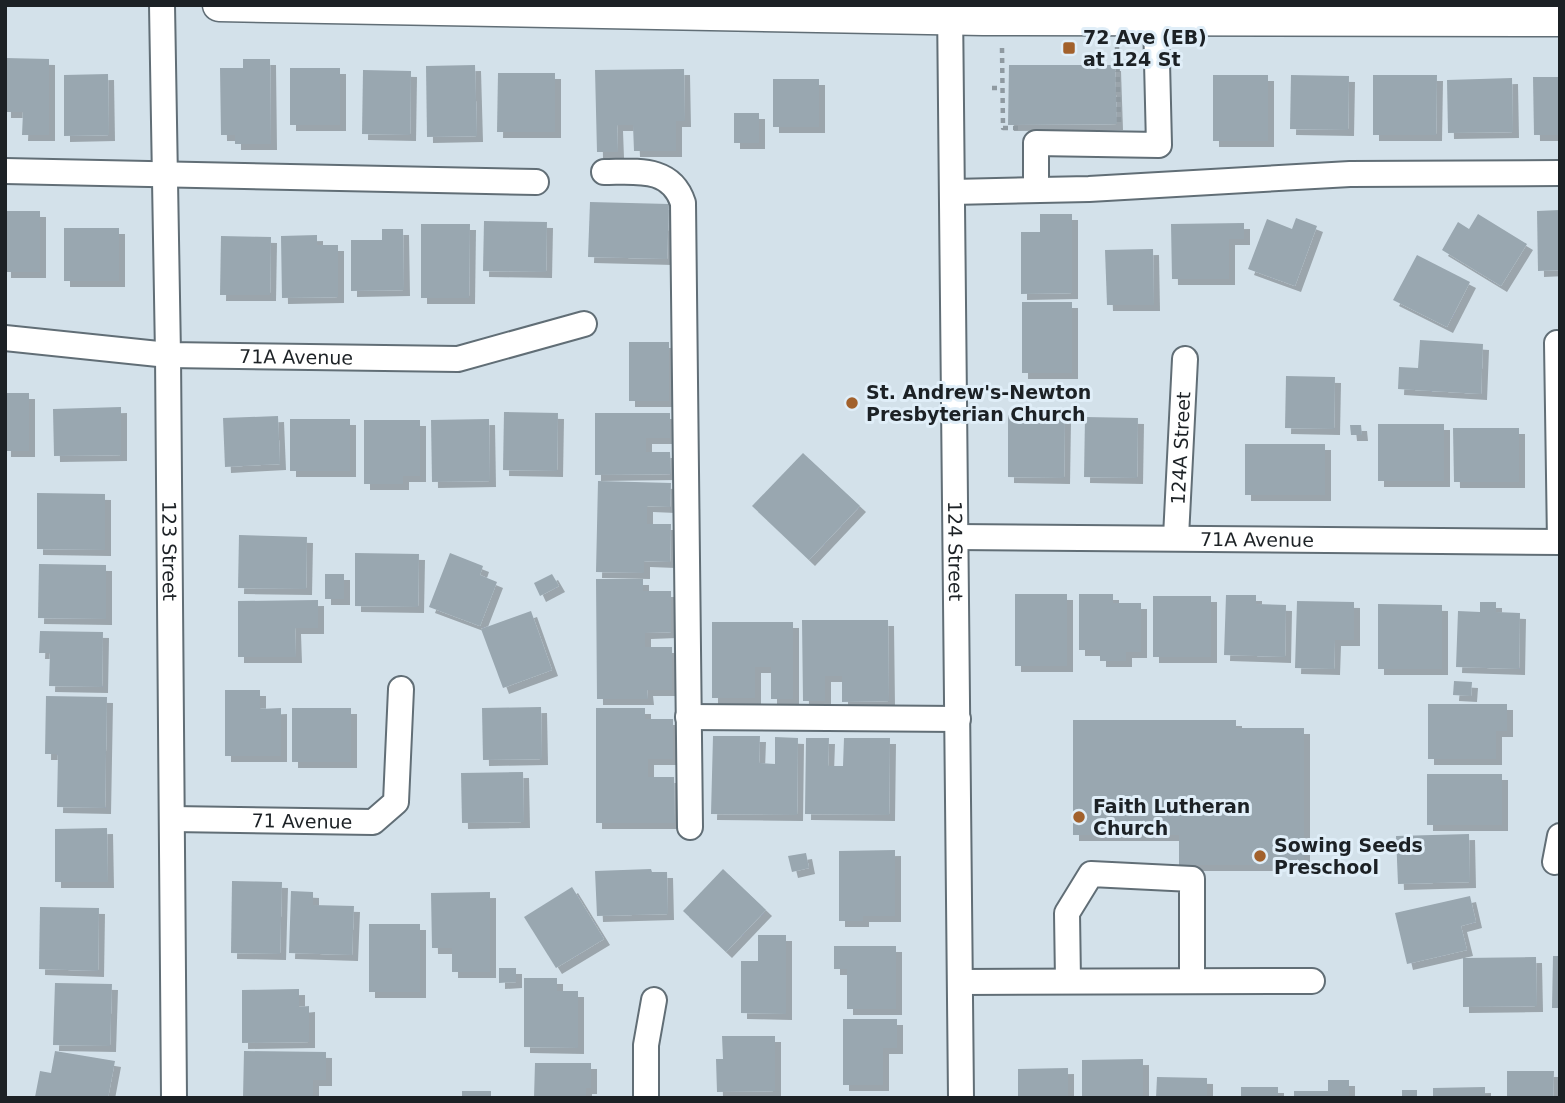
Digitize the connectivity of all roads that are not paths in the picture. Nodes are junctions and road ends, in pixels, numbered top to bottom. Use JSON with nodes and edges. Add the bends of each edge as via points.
{"nodes":[{"id":1,"x":162,"y":5,"type":"edge"},
{"id":2,"x":219,"y":5,"type":"edge"},
{"id":3,"x":950,"y":12,"type":"edge"},
{"id":4,"x":1156,"y":20,"type":"junction"},
{"id":5,"x":1560,"y":20,"type":"edge"},
{"id":6,"x":5,"y":171,"type":"edge"},
{"id":7,"x":604,"y":172,"type":"dead end"},
{"id":8,"x":165,"y":173,"type":"junction"},
{"id":9,"x":1560,"y":173,"type":"edge"},
{"id":10,"x":536,"y":182,"type":"dead end"},
{"id":11,"x":1036,"y":190,"type":"junction"},
{"id":12,"x":952,"y":192,"type":"junction"},
{"id":13,"x":584,"y":324,"type":"dead end"},
{"id":14,"x":5,"y":338,"type":"edge"},
{"id":15,"x":1557,"y":343,"type":"dead end"},
{"id":16,"x":168,"y":355,"type":"junction"},
{"id":17,"x":1185,"y":359,"type":"dead end"},
{"id":18,"x":956,"y":537,"type":"junction"},
{"id":19,"x":1177,"y":537,"type":"junction"},
{"id":20,"x":1560,"y":542,"type":"edge"},
{"id":21,"x":401,"y":688,"type":"dead end"},
{"id":22,"x":688,"y":718,"type":"junction"},
{"id":23,"x":958,"y":719,"type":"junction"},
{"id":24,"x":172,"y":819,"type":"junction"},
{"id":25,"x":691,"y":827,"type":"dead end"},
{"id":26,"x":1560,"y":836,"type":"edge"},
{"id":27,"x":1555,"y":862,"type":"dead end"},
{"id":28,"x":1068,"y":981,"type":"junction"},
{"id":29,"x":1192,"y":981,"type":"junction"},
{"id":30,"x":1312,"y":981,"type":"dead end"},
{"id":31,"x":960,"y":982,"type":"junction"},
{"id":32,"x":654,"y":1000,"type":"dead end"},
{"id":33,"x":174,"y":1098,"type":"edge"},
{"id":34,"x":646,"y":1098,"type":"edge"},
{"id":35,"x":961,"y":1098,"type":"edge"}],
"edges":[{"from":1,"to":8,"type":"street","name":"123 Street"},
{"from":2,"to":3,"type":"main road"},
{"from":3,"to":4,"type":"main road"},
{"from":3,"to":12,"type":"street","name":"124 Street"},
{"from":4,"to":5,"type":"main road"},
{"from":4,"to":11,"type":"street","via":[[1158,145],[1036,144]]},
{"from":6,"to":8,"type":"street"},
{"from":7,"to":22,"type":"street","via":[[662,176],[677,188],[683,203]]},
{"from":8,"to":10,"type":"street"},
{"from":8,"to":16,"type":"street","name":"123 Street"},
{"from":9,"to":11,"type":"street","via":[[1350,174]]},
{"from":11,"to":12,"type":"street"},
{"from":12,"to":18,"type":"street","name":"124 Street"},
{"from":13,"to":16,"type":"street","name":"71A Avenue","via":[[458,359]]},
{"from":14,"to":16,"type":"street","name":"71A Avenue"},
{"from":15,"to":20,"type":"street"},
{"from":16,"to":24,"type":"street","name":"123 Street"},
{"from":17,"to":19,"type":"street","name":"124A Street"},
{"from":18,"to":19,"type":"street","name":"71A Avenue"},
{"from":18,"to":23,"type":"street","name":"124 Street"},
{"from":19,"to":20,"type":"street","name":"71A Avenue"},
{"from":21,"to":24,"type":"street","name":"71 Avenue","via":[[396,802],[373,822]]},
{"from":22,"to":23,"type":"street"},
{"from":22,"to":25,"type":"street"},
{"from":23,"to":31,"type":"street","name":"124 Street"},
{"from":24,"to":33,"type":"street","name":"123 Street"},
{"from":26,"to":27,"type":"street"},
{"from":28,"to":29,"type":"street"},
{"from":28,"to":29,"type":"street","via":[[1067,914],[1091,874],[1192,879]]},
{"from":28,"to":31,"type":"street"},
{"from":29,"to":30,"type":"street"},
{"from":31,"to":35,"type":"street","name":"124 Street"},
{"from":32,"to":34,"type":"street","via":[[646,1045]]}]}
